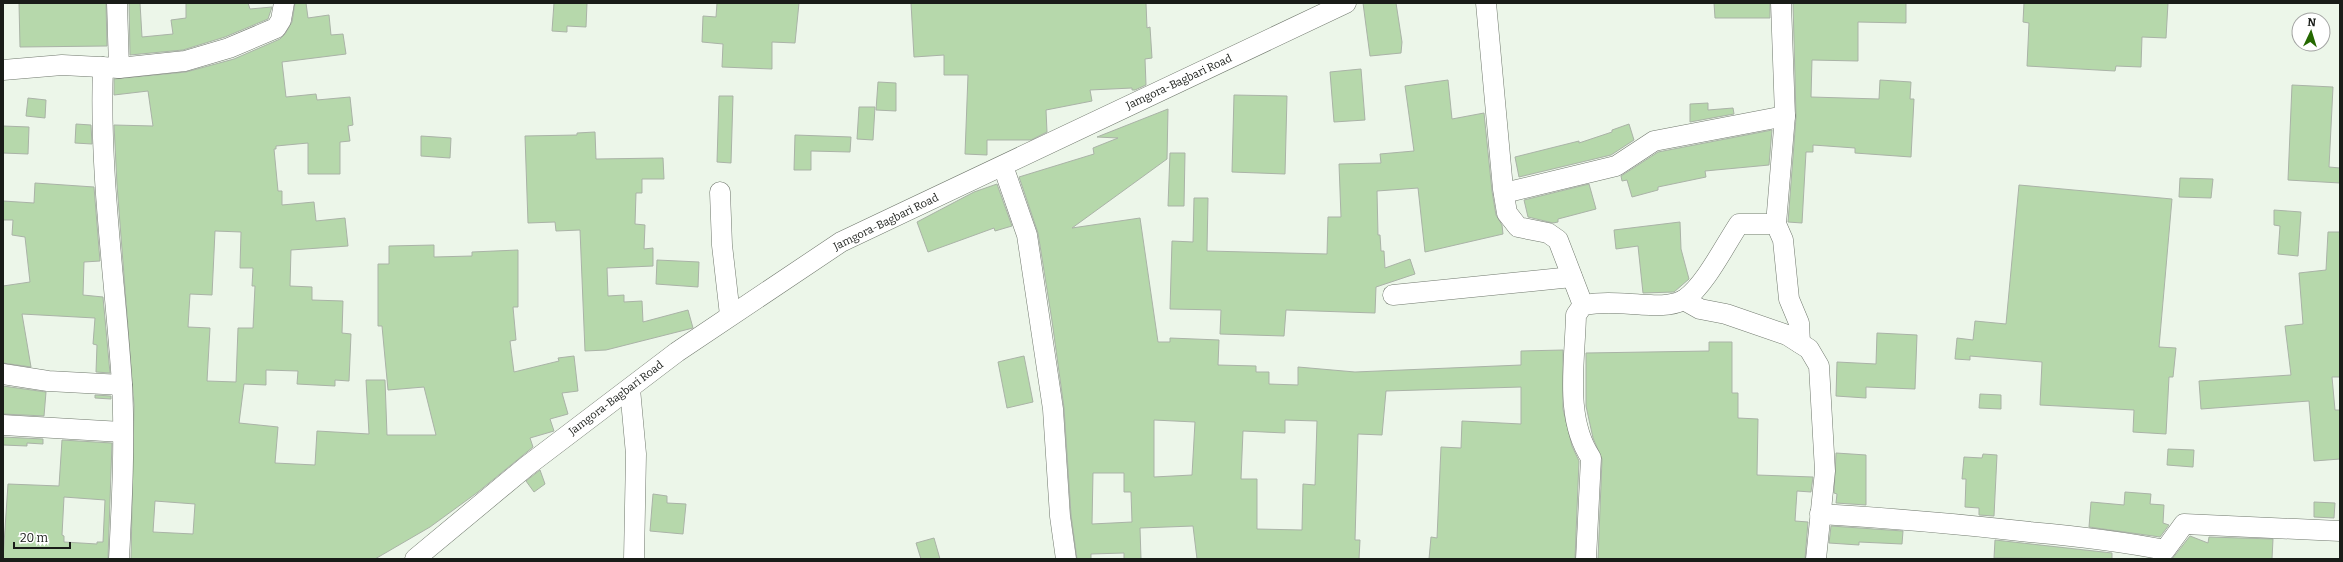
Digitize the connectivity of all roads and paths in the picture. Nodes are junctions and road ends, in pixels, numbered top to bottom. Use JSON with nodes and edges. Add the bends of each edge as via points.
{"nodes":[{"id":1,"x":116,"y":3,"type":"edge"},
{"id":2,"x":284,"y":3,"type":"edge"},
{"id":3,"x":1346,"y":3,"type":"edge"},
{"id":4,"x":1486,"y":3,"type":"edge"},
{"id":5,"x":1781,"y":3,"type":"edge"},
{"id":6,"x":111,"y":67,"type":"junction"},
{"id":7,"x":3,"y":70,"type":"edge"},
{"id":8,"x":1785,"y":116,"type":"junction"},
{"id":9,"x":1002,"y":166,"type":"junction"},
{"id":10,"x":720,"y":192,"type":"dead end"},
{"id":11,"x":1504,"y":193,"type":"junction"},
{"id":12,"x":1776,"y":224,"type":"junction"},
{"id":13,"x":1572,"y":277,"type":"junction"},
{"id":14,"x":1393,"y":295,"type":"dead end"},
{"id":15,"x":1684,"y":300,"type":"junction"},
{"id":16,"x":1582,"y":305,"type":"junction"},
{"id":17,"x":730,"y":315,"type":"junction"},
{"id":18,"x":1800,"y":343,"type":"junction"},
{"id":19,"x":3,"y":374,"type":"edge"},
{"id":20,"x":122,"y":385,"type":"junction"},
{"id":21,"x":630,"y":389,"type":"junction"},
{"id":22,"x":3,"y":425,"type":"edge"},
{"id":23,"x":122,"y":432,"type":"junction"},
{"id":24,"x":1820,"y":514,"type":"junction"},
{"id":25,"x":2340,"y":531,"type":"edge"},
{"id":26,"x":119,"y":559,"type":"edge"},
{"id":27,"x":415,"y":559,"type":"edge"},
{"id":28,"x":634,"y":559,"type":"edge"},
{"id":29,"x":1066,"y":559,"type":"edge"},
{"id":30,"x":1586,"y":559,"type":"edge"},
{"id":31,"x":1816,"y":559,"type":"edge"}],
"edges":[{"from":1,"to":6,"type":"street"},
{"from":2,"to":6,"type":"street","via":[[281,20],[276,28],[229,48],[185,61]]},
{"from":3,"to":9,"type":"street","name":"Jamgora-Bagbari Road"},
{"from":4,"to":11,"type":"street"},
{"from":5,"to":8,"type":"street"},
{"from":6,"to":7,"type":"street","via":[[62,65]]},
{"from":6,"to":20,"type":"street","via":[[101,115]]},
{"from":8,"to":11,"type":"street","via":[[1654,141],[1616,166]]},
{"from":8,"to":12,"type":"street"},
{"from":9,"to":17,"type":"street","name":"Jamgora-Bagbari Road","via":[[841,242]]},
{"from":9,"to":29,"type":"street","via":[[1027,235],[1053,409],[1060,516]]},
{"from":10,"to":17,"type":"street","via":[[722,244]]},
{"from":11,"to":13,"type":"street","via":[[1507,213],[1518,227],[1548,233],[1558,240]]},
{"from":12,"to":15,"type":"street","via":[[1739,224],[1696,289]]},
{"from":12,"to":18,"type":"street","via":[[1783,240],[1788,292],[1799,323]]},
{"from":13,"to":14,"type":"street"},
{"from":13,"to":16,"type":"street"},
{"from":15,"to":16,"type":"street","via":[[1667,305],[1605,301]]},
{"from":15,"to":18,"type":"street","via":[[1700,309],[1765,326]]},
{"from":16,"to":30,"type":"street","via":[[1576,315],[1574,406],[1583,446],[1591,458]]},
{"from":17,"to":21,"type":"street","name":"Jamgora-Bagbari Road"},
{"from":18,"to":24,"type":"street","via":[[1809,349],[1819,366],[1825,471]]},
{"from":19,"to":20,"type":"street","via":[[48,381]]},
{"from":20,"to":23,"type":"street"},
{"from":21,"to":27,"type":"street","name":"Jamgora-Bagbari Road","via":[[527,466]]},
{"from":21,"to":28,"type":"street","via":[[636,454]]},
{"from":22,"to":23,"type":"street"},
{"from":23,"to":26,"type":"street","via":[[123,481]]},
{"from":24,"to":25,"type":"street","via":[[1895,518],[2023,531],[2125,542],[2165,550],[2184,524]]},
{"from":24,"to":31,"type":"street"}]}
